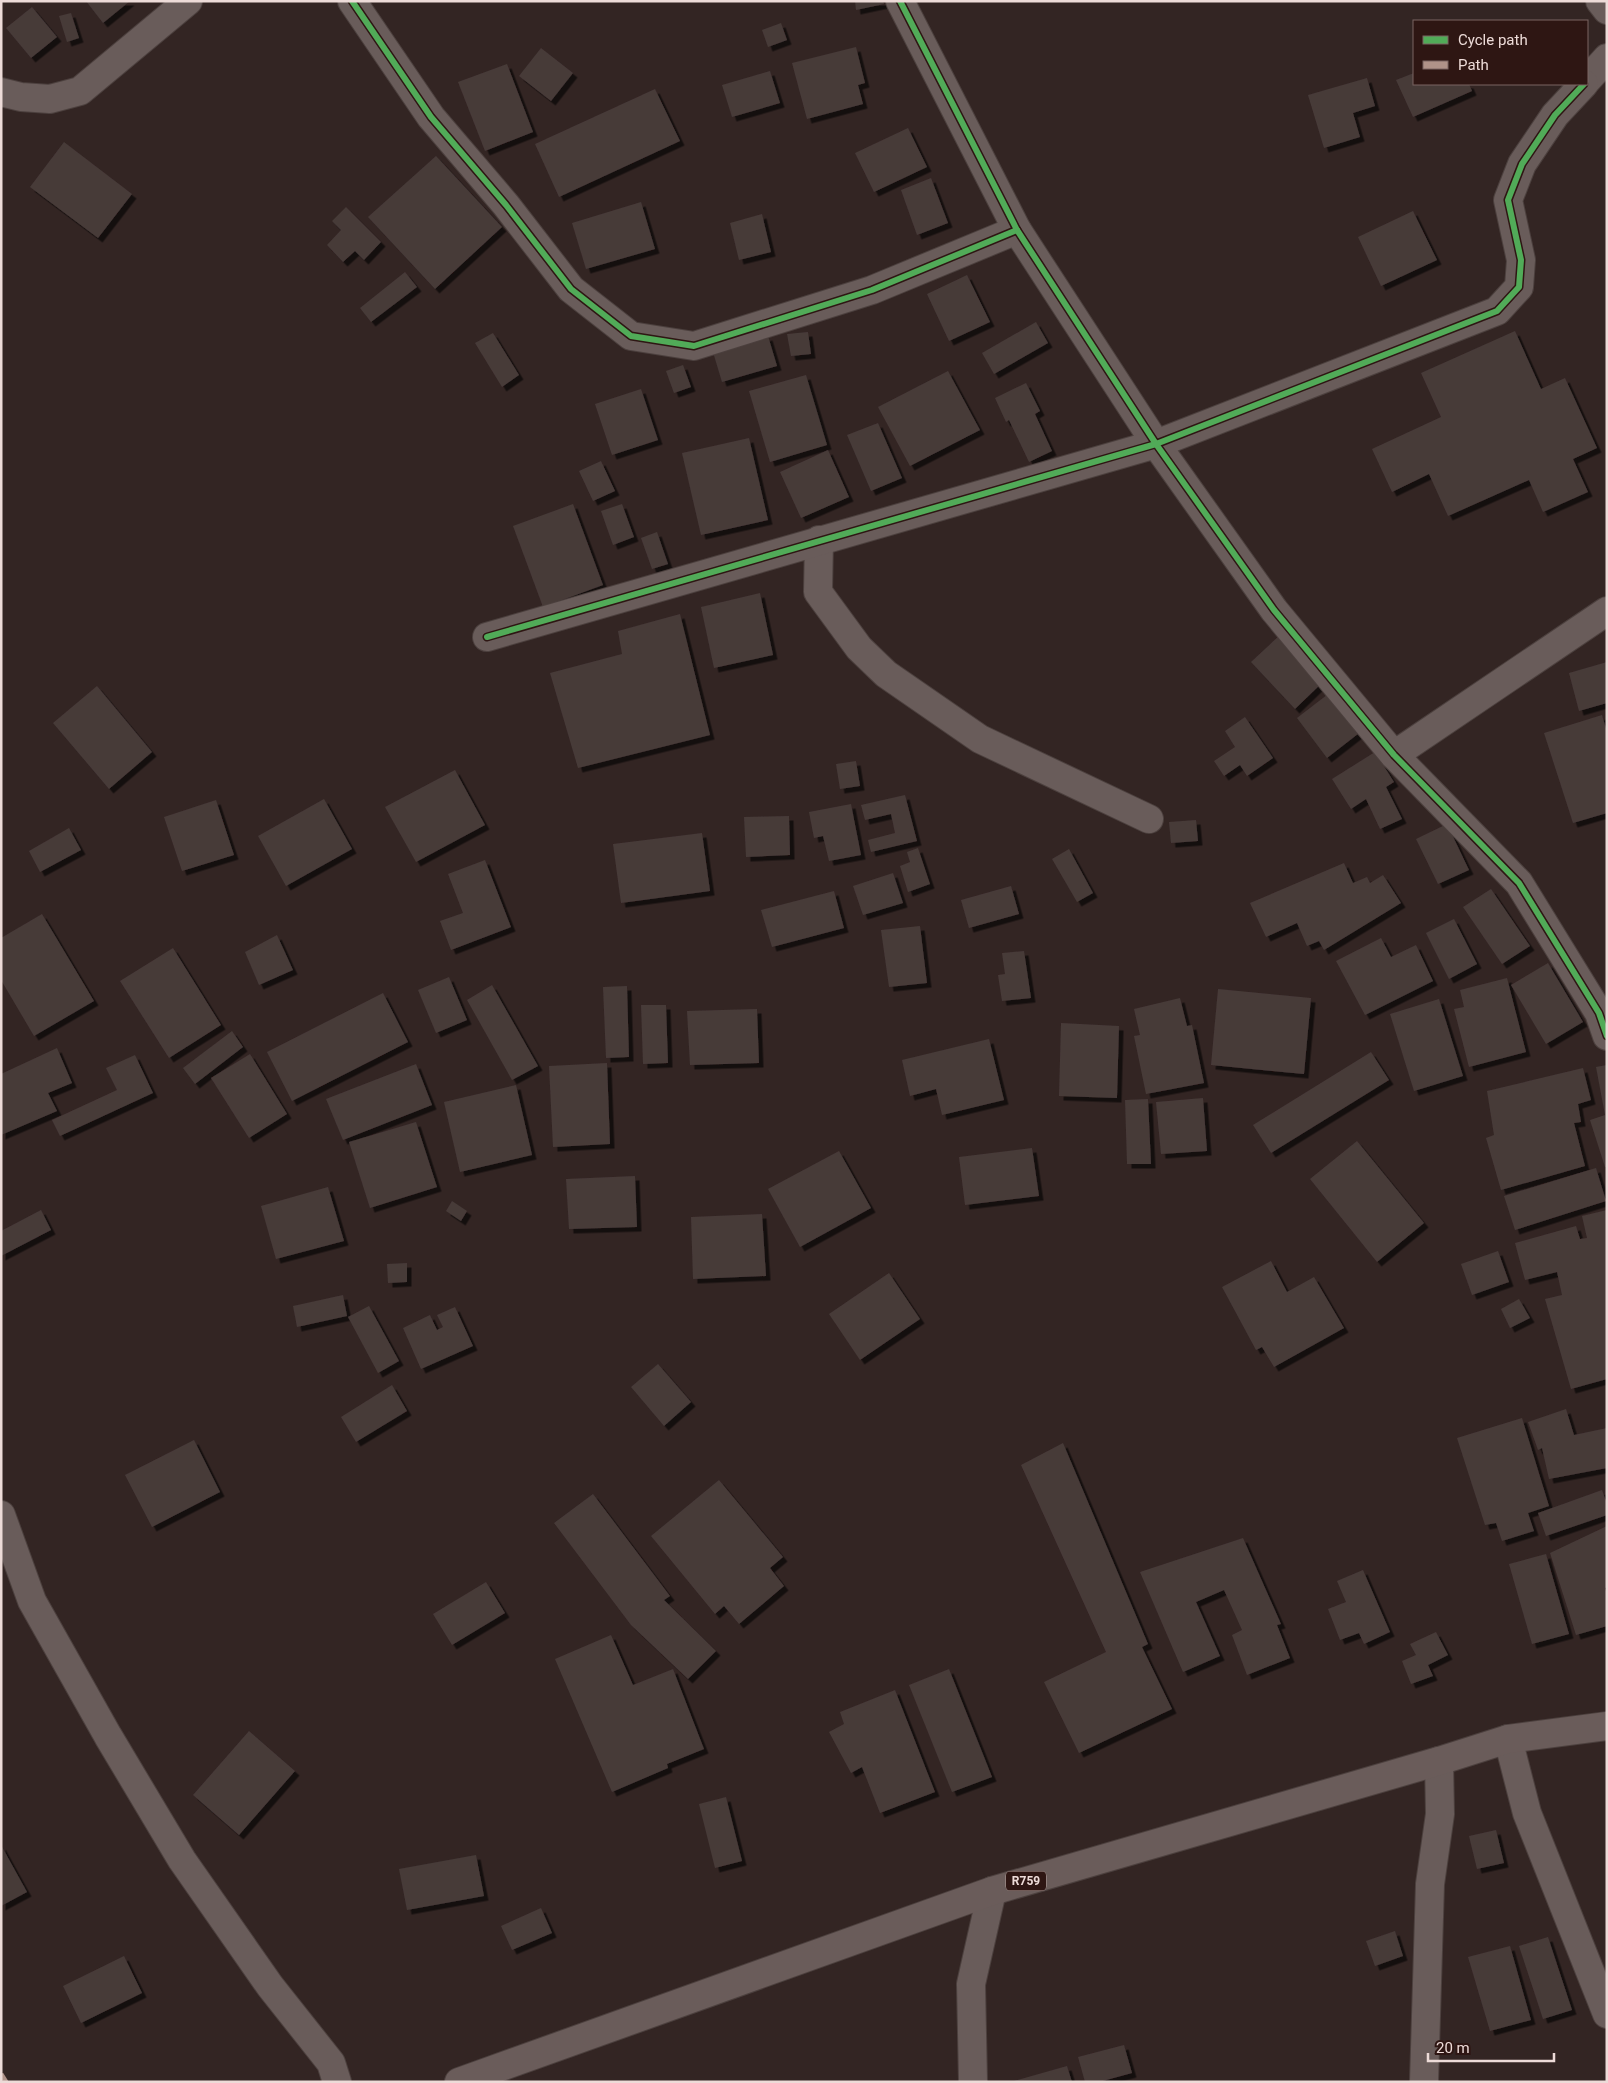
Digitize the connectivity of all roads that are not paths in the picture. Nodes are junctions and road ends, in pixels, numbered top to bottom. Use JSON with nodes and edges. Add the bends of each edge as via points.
{"nodes":[{"id":1,"x":188,"y":1,"type":"edge"},
{"id":2,"x":352,"y":1,"type":"edge"},
{"id":3,"x":900,"y":1,"type":"edge"},
{"id":4,"x":1600,"y":1,"type":"edge"},
{"id":5,"x":1607,"y":10,"type":"edge"},
{"id":6,"x":1607,"y":58,"type":"edge"},
{"id":7,"x":1588,"y":79,"type":"edge"},
{"id":8,"x":1583,"y":85,"type":"edge"},
{"id":9,"x":1,"y":92,"type":"edge"},
{"id":10,"x":1017,"y":230,"type":"junction"},
{"id":11,"x":1156,"y":444,"type":"junction"},
{"id":12,"x":819,"y":540,"type":"junction"},
{"id":13,"x":1607,"y":611,"type":"edge"},
{"id":14,"x":487,"y":637,"type":"dead end"},
{"id":15,"x":1394,"y":755,"type":"junction"},
{"id":16,"x":1149,"y":819,"type":"dead end"},
{"id":17,"x":1607,"y":1036,"type":"edge"},
{"id":18,"x":1,"y":1515,"type":"edge"},
{"id":19,"x":1607,"y":1726,"type":"edge"},
{"id":20,"x":1508,"y":1739,"type":"junction"},
{"id":21,"x":1439,"y":1761,"type":"junction"},
{"id":22,"x":992,"y":1891,"type":"junction"},
{"id":23,"x":1607,"y":2014,"type":"edge"},
{"id":24,"x":337,"y":2082,"type":"edge"},
{"id":25,"x":460,"y":2082,"type":"edge"},
{"id":26,"x":974,"y":2082,"type":"edge"},
{"id":27,"x":1424,"y":2082,"type":"edge"}],
"edges":[{"from":1,"to":9,"type":"street","via":[[80,91],[50,99]]},
{"from":2,"to":10,"type":"street","via":[[431,117],[506,204],[571,289],[630,336],[694,346],[872,290]]},
{"from":3,"to":10,"type":"street"},
{"from":4,"to":5,"type":"street"},
{"from":6,"to":7,"type":"street"},
{"from":8,"to":11,"type":"street","via":[[1555,115],[1522,164],[1508,200],[1521,260],[1518,287],[1497,311]]},
{"from":10,"to":11,"type":"street"},
{"from":11,"to":12,"type":"street"},
{"from":11,"to":15,"type":"street","via":[[1274,610]]},
{"from":12,"to":14,"type":"street"},
{"from":12,"to":16,"type":"street","via":[[818,592],[859,648],[886,674],[980,739]]},
{"from":13,"to":15,"type":"street"},
{"from":15,"to":17,"type":"street","via":[[1519,883],[1599,1013]]},
{"from":18,"to":24,"type":"street","via":[[32,1601],[108,1736],[182,1860],[270,1986],[331,2063]]},
{"from":19,"to":20,"type":"main road","number":"R759"},
{"from":20,"to":21,"type":"main road","number":"R759"},
{"from":20,"to":23,"type":"street","via":[[1527,1813]]},
{"from":21,"to":22,"type":"main road","number":"R759"},
{"from":21,"to":27,"type":"street","via":[[1440,1814],[1430,1884]]},
{"from":22,"to":25,"type":"main road","number":"R759"},
{"from":22,"to":26,"type":"street","via":[[971,1984]]}]}
